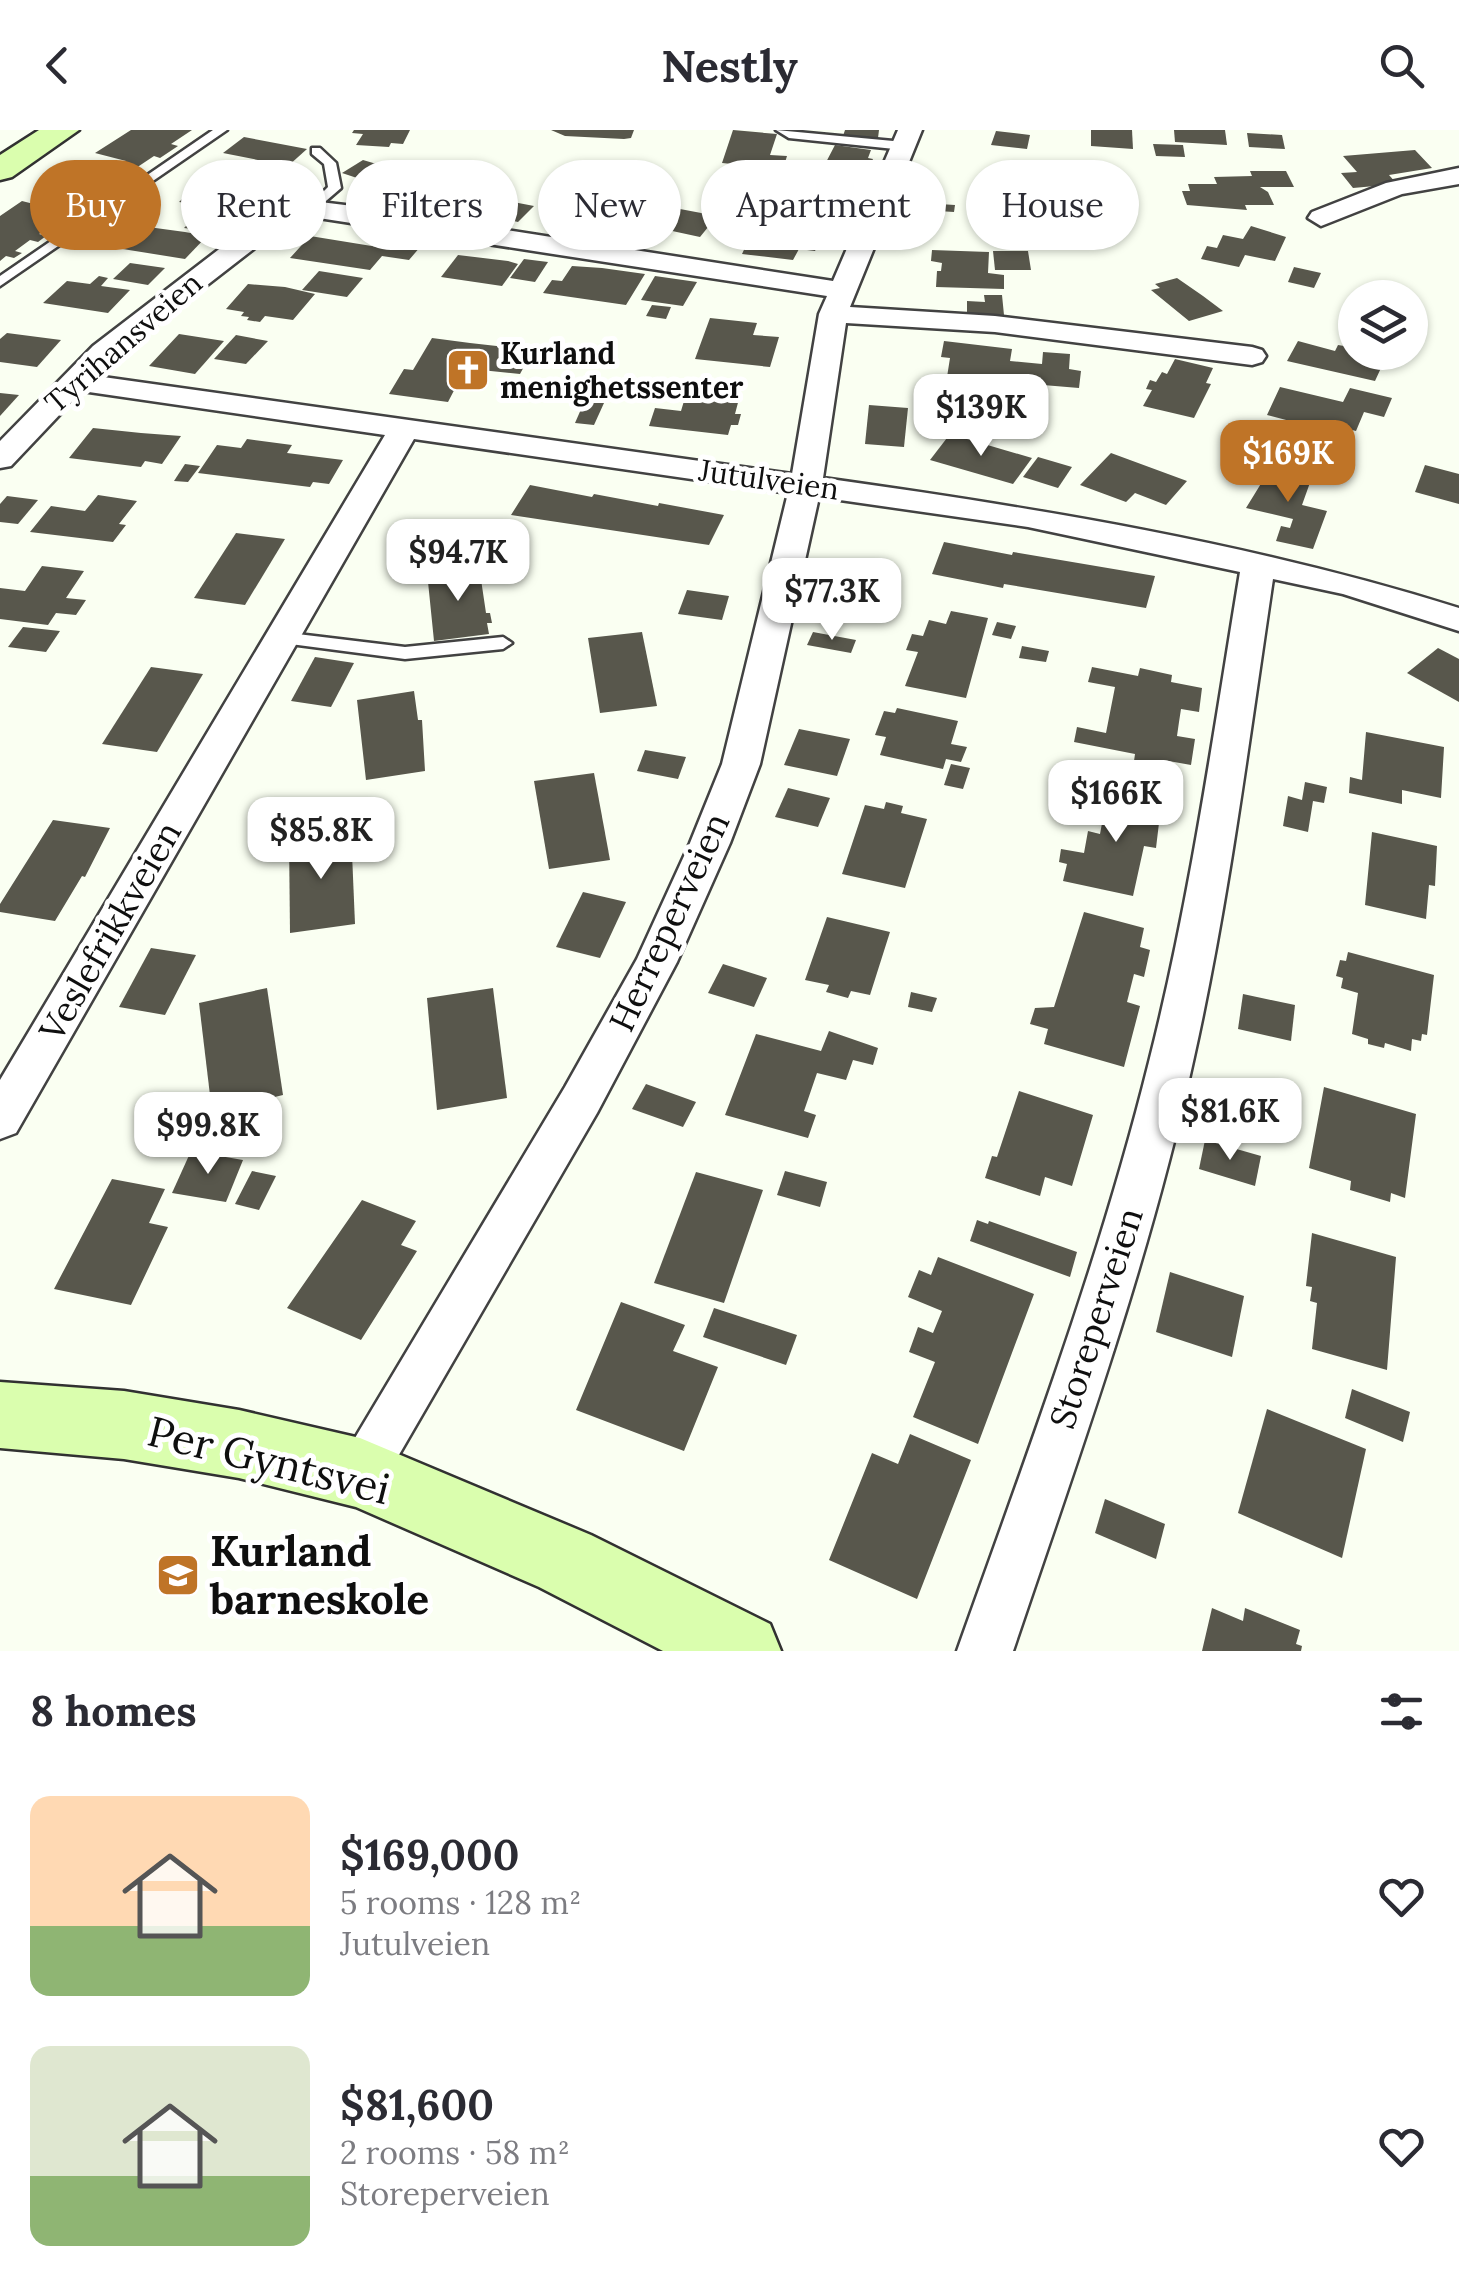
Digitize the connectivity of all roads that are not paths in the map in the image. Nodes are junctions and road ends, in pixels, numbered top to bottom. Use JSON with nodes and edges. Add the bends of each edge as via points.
{"nodes":[{"id":1,"x":62,"y":130,"type":"edge"},
{"id":2,"x":220,"y":130,"type":"edge"},
{"id":3,"x":782,"y":130,"type":"edge"},
{"id":4,"x":907,"y":138,"type":"edge"},
{"id":5,"x":316,"y":151,"type":"dead end"},
{"id":6,"x":0,"y":170,"type":"edge"},
{"id":7,"x":1459,"y":176,"type":"edge"},
{"id":8,"x":326,"y":196,"type":"edge"},
{"id":9,"x":326,"y":211,"type":"edge"},
{"id":10,"x":1321,"y":218,"type":"dead end"},
{"id":11,"x":234,"y":250,"type":"edge"},
{"id":12,"x":0,"y":282,"type":"edge"},
{"id":13,"x":837,"y":302,"type":"junction"},
{"id":14,"x":1252,"y":356,"type":"dead end"},
{"id":15,"x":71,"y":381,"type":"junction"},
{"id":16,"x":403,"y":431,"type":"junction"},
{"id":17,"x":0,"y":459,"type":"edge"},
{"id":18,"x":806,"y":484,"type":"junction"},
{"id":19,"x":1258,"y":566,"type":"junction"},
{"id":20,"x":1456,"y":614,"type":"edge"},
{"id":21,"x":281,"y":638,"type":"junction"},
{"id":22,"x":503,"y":643,"type":"dead end"},
{"id":23,"x":0,"y":1120,"type":"edge"},
{"id":24,"x":0,"y":1415,"type":"edge"},
{"id":25,"x":360,"y":1473,"type":"junction"},
{"id":26,"x":742,"y":1651,"type":"edge"},
{"id":27,"x":985,"y":1651,"type":"edge"}],
"edges":[{"from":1,"to":6,"type":"street"},
{"from":2,"to":12,"type":"lane"},
{"from":3,"to":4,"type":"lane","name":"Herreperveien","via":[[808,137]]},
{"from":4,"to":13,"type":"street","name":"Herreperveien"},
{"from":5,"to":8,"type":"lane","via":[[330,162],[335,188]]},
{"from":7,"to":10,"type":"street","via":[[1396,188]]},
{"from":9,"to":13,"type":"street","name":"Tyrihansveien"},
{"from":11,"to":15,"type":"street","name":"Tyrihansveien"},
{"from":13,"to":14,"type":"street"},
{"from":13,"to":18,"type":"street","name":"Herreperveien"},
{"from":15,"to":16,"type":"street","name":"Jutulveien"},
{"from":15,"to":17,"type":"street","name":"Tyrihansveien"},
{"from":16,"to":18,"type":"street","name":"Jutulveien"},
{"from":16,"to":21,"type":"street","name":"Veslefrikkveien"},
{"from":18,"to":19,"type":"street","name":"Jutulveien","via":[[1028,518]]},
{"from":18,"to":25,"type":"street","name":"Herreperveien","via":[[741,764],[703,860],[581,1100]]},
{"from":19,"to":20,"type":"street","name":"Jutulveien"},
{"from":19,"to":27,"type":"street","name":"Storeperveien","via":[[1172,1058],[1082,1371]]},
{"from":21,"to":22,"type":"lane","via":[[405,652]]},
{"from":21,"to":23,"type":"street","name":"Veslefrikkveien"},
{"from":24,"to":25,"type":"street","name":"Per Gyntsvei","via":[[124,1425]]},
{"from":25,"to":26,"type":"street","name":"Per Gyntsvei","via":[[565,1561]]}]}
